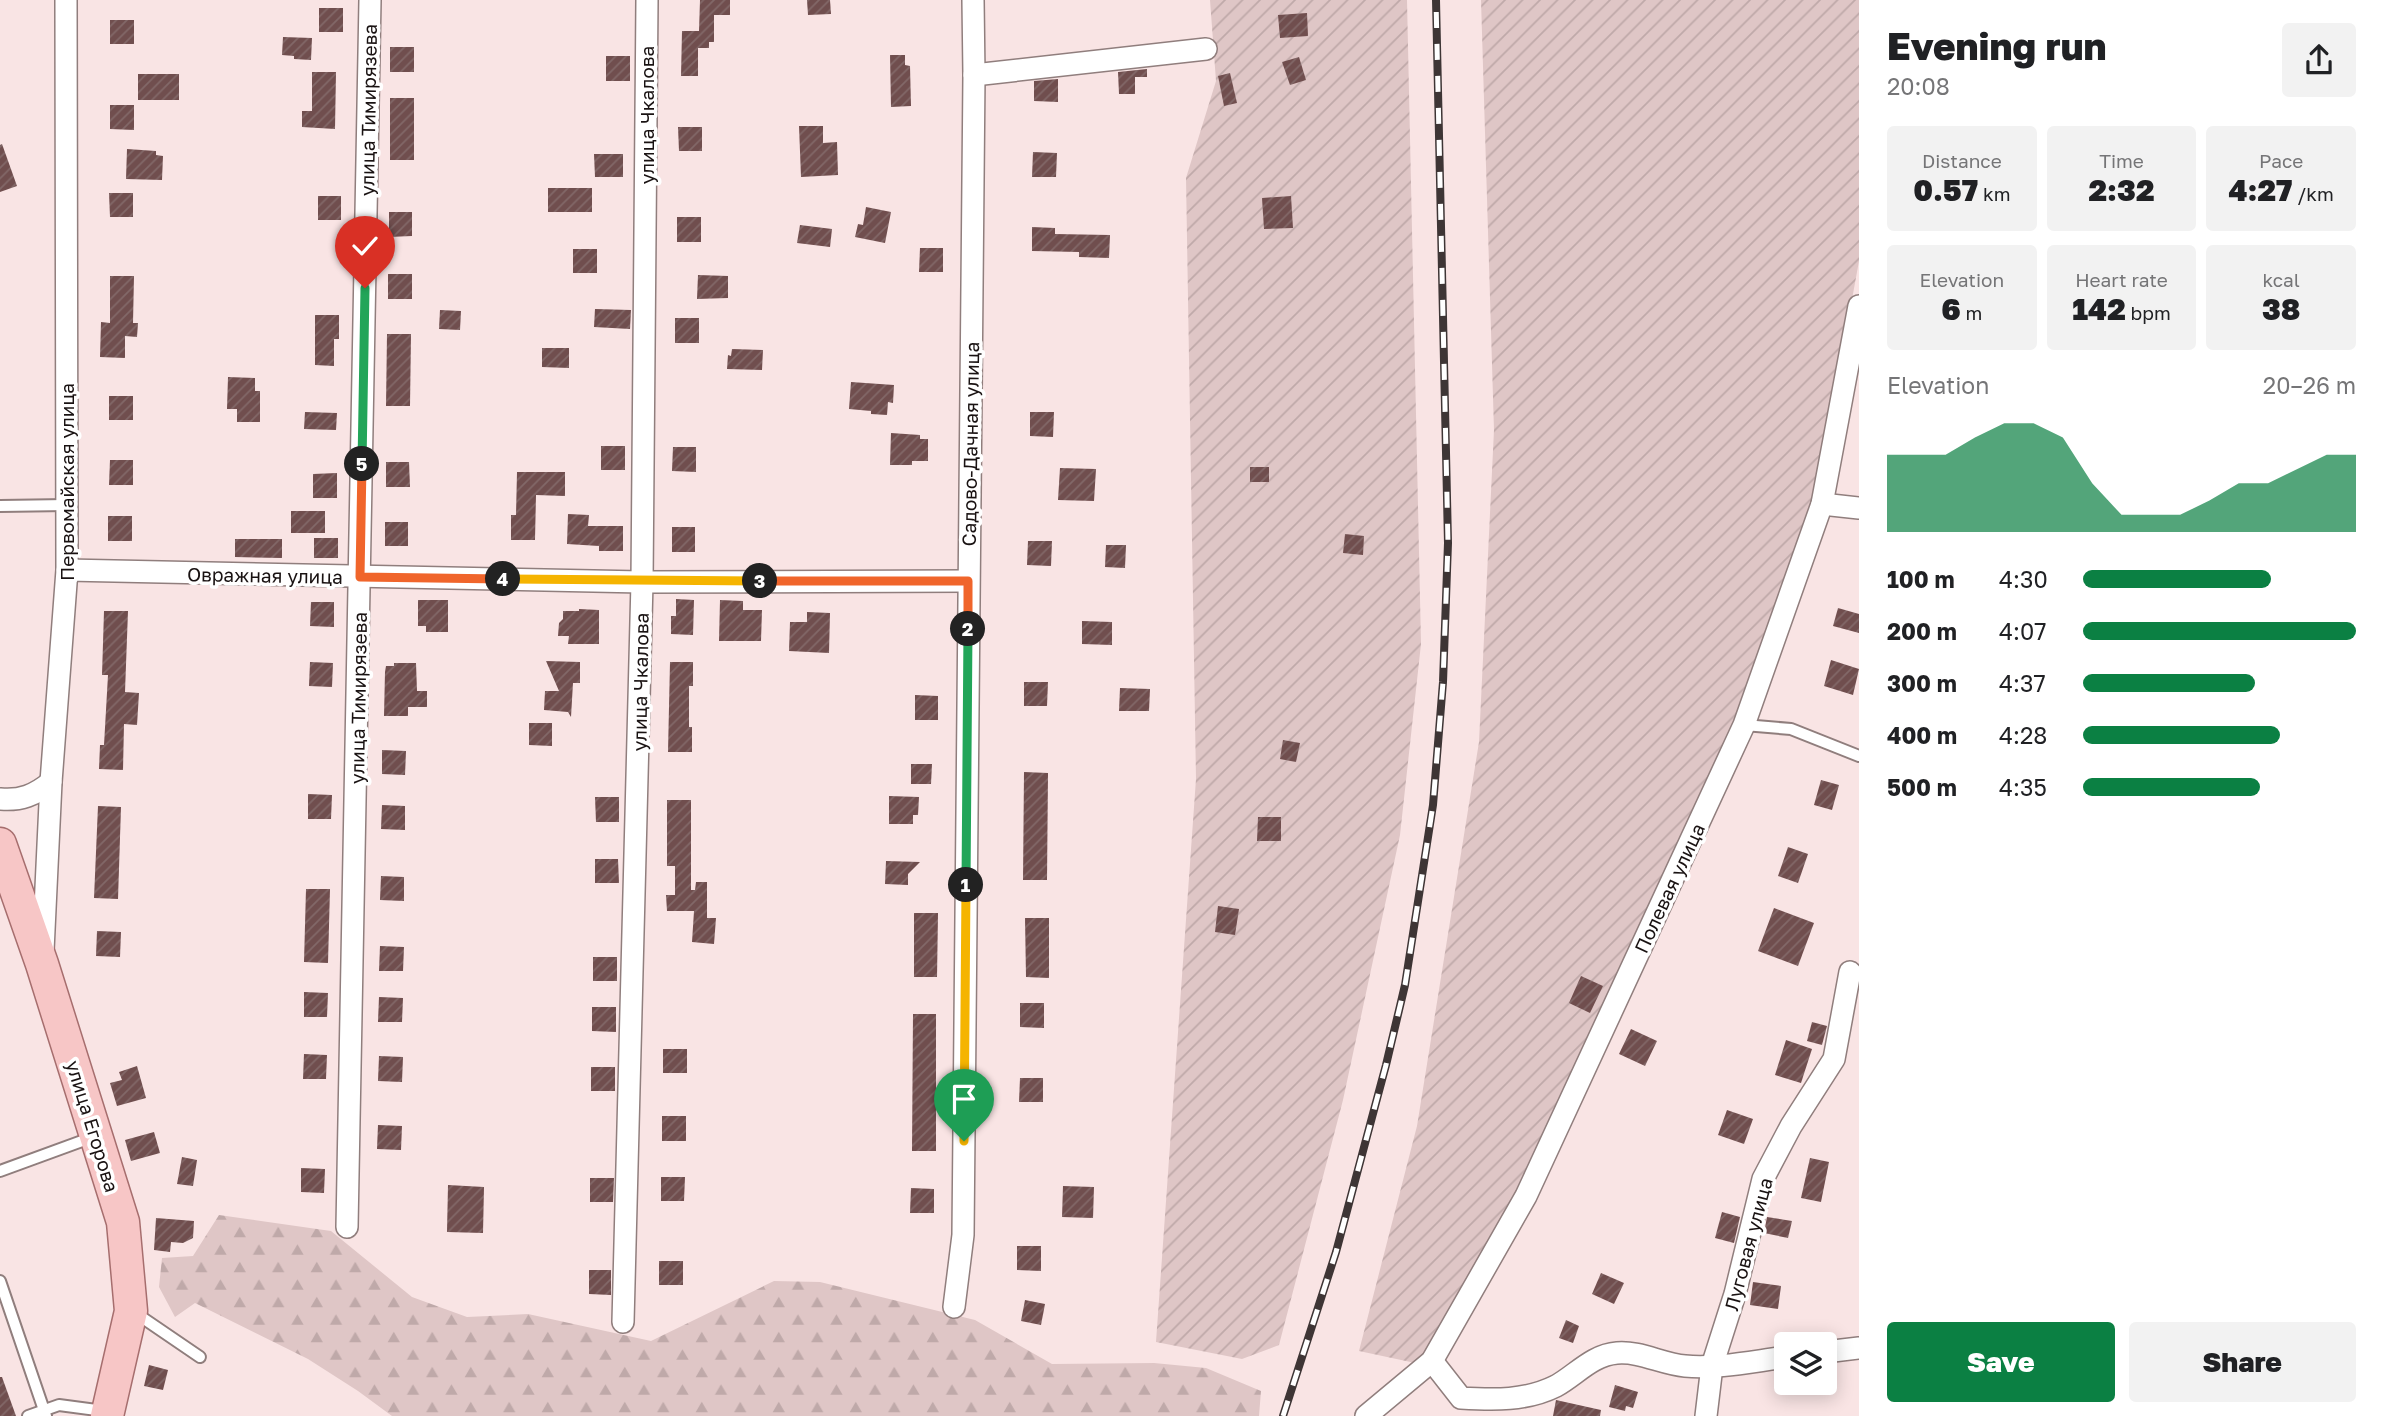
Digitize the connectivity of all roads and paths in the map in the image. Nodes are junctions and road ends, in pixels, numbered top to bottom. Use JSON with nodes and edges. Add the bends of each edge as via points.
{"nodes":[{"id":1,"x":66,"y":0,"type":"edge"},
{"id":2,"x":370,"y":0,"type":"edge"},
{"id":3,"x":647,"y":0,"type":"edge"},
{"id":4,"x":973,"y":0,"type":"edge"},
{"id":5,"x":1206,"y":49,"type":"dead end"},
{"id":6,"x":974,"y":75,"type":"junction"},
{"id":7,"x":1859,"y":306,"type":"edge"},
{"id":8,"x":1822,"y":504,"type":"junction"},
{"id":9,"x":67,"y":505,"type":"junction"},
{"id":10,"x":0,"y":506,"type":"edge"},
{"id":11,"x":1859,"y":508,"type":"edge"},
{"id":12,"x":67,"y":570,"type":"junction"},
{"id":13,"x":360,"y":577,"type":"junction"},
{"id":14,"x":968,"y":581,"type":"junction"},
{"id":15,"x":642,"y":582,"type":"junction"},
{"id":16,"x":1744,"y":725,"type":"junction"},
{"id":17,"x":1859,"y":756,"type":"edge"},
{"id":18,"x":51,"y":782,"type":"junction"},
{"id":19,"x":0,"y":799,"type":"edge"},
{"id":20,"x":0,"y":844,"type":"edge"},
{"id":21,"x":42,"y":964,"type":"junction"},
{"id":22,"x":1850,"y":972,"type":"dead end"},
{"id":23,"x":97,"y":1136,"type":"junction"},
{"id":24,"x":3,"y":1167,"type":"edge"},
{"id":25,"x":347,"y":1227,"type":"dead end"},
{"id":26,"x":0,"y":1281,"type":"edge"},
{"id":27,"x":954,"y":1307,"type":"dead end"},
{"id":28,"x":131,"y":1311,"type":"junction"},
{"id":29,"x":623,"y":1322,"type":"dead end"},
{"id":30,"x":1859,"y":1348,"type":"edge"},
{"id":31,"x":1837,"y":1351,"type":"edge"},
{"id":32,"x":200,"y":1357,"type":"dead end"},
{"id":33,"x":1774,"y":1359,"type":"edge"},
{"id":34,"x":1432,"y":1361,"type":"junction"},
{"id":35,"x":1712,"y":1366,"type":"junction"},
{"id":36,"x":1466,"y":1407,"type":"edge"},
{"id":37,"x":45,"y":1413,"type":"edge"},
{"id":38,"x":107,"y":1414,"type":"edge"},
{"id":39,"x":29,"y":1416,"type":"edge"},
{"id":40,"x":1366,"y":1416,"type":"edge"},
{"id":41,"x":1706,"y":1416,"type":"edge"}],
"edges":[{"from":1,"to":9,"type":"street","name":"Первомайская улица"},
{"from":2,"to":13,"type":"street","name":"улица Тимирязева"},
{"from":3,"to":15,"type":"street","name":"улица Чкалова"},
{"from":4,"to":6,"type":"street","name":"Садово-Дачная улица"},
{"from":5,"to":6,"type":"street"},
{"from":6,"to":14,"type":"street","name":"Садово-Дачная улица"},
{"from":7,"to":8,"type":"street","name":"Полевая улица"},
{"from":8,"to":11,"type":"street"},
{"from":8,"to":16,"type":"street","name":"Полевая улица"},
{"from":9,"to":10,"type":"lane"},
{"from":9,"to":12,"type":"street","name":"Первомайская улица"},
{"from":12,"to":13,"type":"street","name":"Овражная улица"},
{"from":12,"to":18,"type":"street","name":"Первомайская улица"},
{"from":13,"to":15,"type":"street","name":"Овражная улица"},
{"from":13,"to":25,"type":"street","name":"улица Тимирязева"},
{"from":14,"to":15,"type":"street","name":"Овражная улица"},
{"from":14,"to":27,"type":"street","name":"Садово-Дачная улица","via":[[963,1234]]},
{"from":15,"to":29,"type":"street","name":"улица Чкалова"},
{"from":16,"to":17,"type":"lane","via":[[1790,730]]},
{"from":16,"to":34,"type":"street","name":"Полевая улица","via":[[1526,1196]]},
{"from":18,"to":19,"type":"street","via":[[20,799]]},
{"from":18,"to":21,"type":"street","name":"Первомайская улица"},
{"from":20,"to":21,"type":"main road","name":"улица Егорова"},
{"from":21,"to":23,"type":"main road","name":"улица Егорова"},
{"from":22,"to":35,"type":"street","name":"Луговая улица","via":[[1834,1059],[1763,1179]]},
{"from":23,"to":24,"type":"lane"},
{"from":23,"to":28,"type":"main road","name":"улица Егорова","via":[[123,1222]]},
{"from":26,"to":37,"type":"lane"},
{"from":28,"to":32,"type":"lane"},
{"from":28,"to":38,"type":"main road","name":"улица Егорова"},
{"from":30,"to":31,"type":"street"},
{"from":33,"to":35,"type":"street"},
{"from":34,"to":36,"type":"street"},
{"from":34,"to":40,"type":"street","name":"Полевая улица"},
{"from":35,"to":36,"type":"street","via":[[1684,1366],[1617,1353],[1598,1358],[1555,1387]]},
{"from":35,"to":41,"type":"street","name":"Луговая улица"},
{"from":37,"to":38,"type":"lane","via":[[59,1405]]},
{"from":37,"to":39,"type":"lane"}]}
